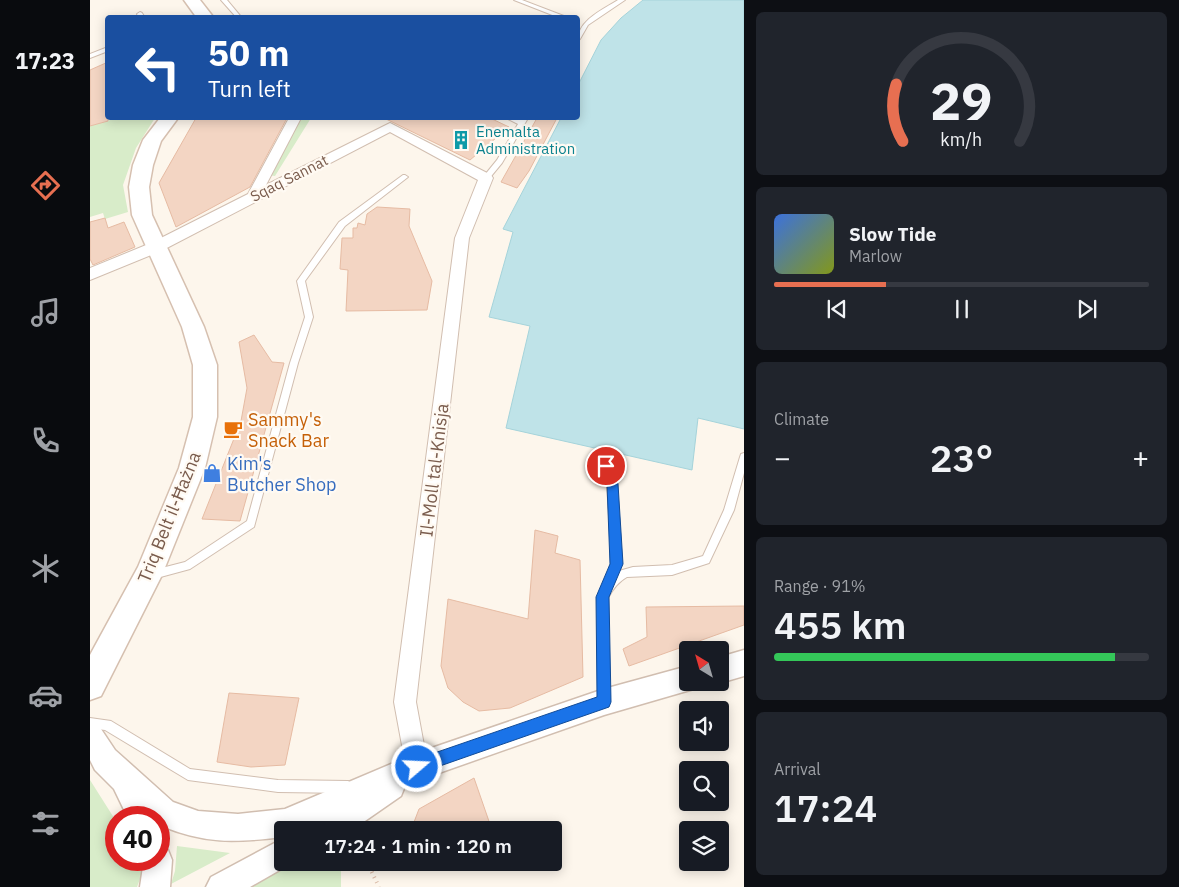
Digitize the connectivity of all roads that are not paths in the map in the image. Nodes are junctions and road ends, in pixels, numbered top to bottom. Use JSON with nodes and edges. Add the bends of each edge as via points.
{"nodes":[{"id":1,"x":192,"y":0,"type":"edge"},
{"id":2,"x":224,"y":0,"type":"edge"},
{"id":3,"x":517,"y":0,"type":"edge"},
{"id":4,"x":622,"y":0,"type":"edge"},
{"id":5,"x":204,"y":15,"type":"edge"},
{"id":6,"x":237,"y":15,"type":"edge"},
{"id":7,"x":559,"y":15,"type":"edge"},
{"id":8,"x":580,"y":22,"type":"edge"},
{"id":9,"x":586,"y":24,"type":"junction"},
{"id":10,"x":580,"y":34,"type":"edge"},
{"id":11,"x":105,"y":50,"type":"edge"},
{"id":12,"x":90,"y":56,"type":"edge"},
{"id":13,"x":167,"y":120,"type":"edge"},
{"id":14,"x":294,"y":120,"type":"edge"},
{"id":15,"x":523,"y":120,"type":"edge"},
{"id":16,"x":405,"y":177,"type":"dead end"},
{"id":17,"x":486,"y":178,"type":"junction"},
{"id":18,"x":253,"y":197,"type":"junction"},
{"id":19,"x":156,"y":247,"type":"junction"},
{"id":20,"x":90,"y":274,"type":"edge"},
{"id":21,"x":744,"y":457,"type":"edge"},
{"id":22,"x":606,"y":466,"type":"dead end"},
{"id":23,"x":148,"y":575,"type":"junction"},
{"id":24,"x":610,"y":582,"type":"junction"},
{"id":25,"x":744,"y":663,"type":"edge"},
{"id":26,"x":729,"y":667,"type":"edge"},
{"id":27,"x":679,"y":681,"type":"edge"},
{"id":28,"x":90,"y":685,"type":"edge"},
{"id":29,"x":604,"y":702,"type":"junction"},
{"id":30,"x":90,"y":723,"type":"edge"},
{"id":31,"x":90,"y":735,"type":"edge"},
{"id":32,"x":417,"y":767,"type":"junction"},
{"id":33,"x":124,"y":779,"type":"junction"},
{"id":34,"x":368,"y":788,"type":"junction"},
{"id":35,"x":137,"y":806,"type":"edge"},
{"id":36,"x":338,"y":821,"type":"edge"},
{"id":37,"x":274,"y":857,"type":"edge"},
{"id":38,"x":157,"y":871,"type":"edge"},
{"id":39,"x":155,"y":887,"type":"edge"},
{"id":40,"x":221,"y":887,"type":"edge"}],
"edges":[{"from":1,"to":5,"type":"main road"},
{"from":2,"to":6,"type":"lane"},
{"from":3,"to":7,"type":"lane"},
{"from":4,"to":9,"type":"lane"},
{"from":8,"to":9,"type":"lane"},
{"from":9,"to":10,"type":"lane"},
{"from":11,"to":12,"type":"lane"},
{"from":13,"to":19,"type":"main road","name":"Triq Belt il-Ħażna","via":[[152,140],[139,187],[142,215]]},
{"from":14,"to":18,"type":"street"},
{"from":15,"to":17,"type":"lane","via":[[500,161]]},
{"from":16,"to":23,"type":"lane","via":[[342,224],[301,280],[309,316],[250,524],[187,566]]},
{"from":17,"to":18,"type":"street","name":"Sqaq Sannat","via":[[390,127]]},
{"from":17,"to":32,"type":"street","name":"Il-Moll tal-Knisja","via":[[462,238],[405,702]]},
{"from":18,"to":19,"type":"street","name":"Sqaq Sannat"},
{"from":19,"to":20,"type":"street","name":"Sqaq Sannat"},
{"from":19,"to":23,"type":"main road","name":"Triq Belt il-Ħażna","via":[[193,327],[205,365],[205,417],[192,468]]},
{"from":21,"to":24,"type":"lane","via":[[729,510],[706,560],[671,570],[629,570]]},
{"from":22,"to":24,"type":"lane","via":[[612,484],[617,564]]},
{"from":23,"to":28,"type":"main road","name":"Triq Belt il-Ħażna"},
{"from":24,"to":29,"type":"lane","via":[[603,597]]},
{"from":25,"to":26,"type":"street"},
{"from":27,"to":29,"type":"street"},
{"from":29,"to":32,"type":"street"},
{"from":30,"to":34,"type":"lane","via":[[107,725],[188,774],[278,786]]},
{"from":31,"to":33,"type":"street","via":[[104,760]]},
{"from":32,"to":34,"type":"street"},
{"from":32,"to":36,"type":"street"},
{"from":33,"to":34,"type":"street","via":[[164,812],[198,825],[238,828],[285,823]]},
{"from":33,"to":35,"type":"street"},
{"from":37,"to":40,"type":"street"},
{"from":38,"to":39,"type":"street"}]}
